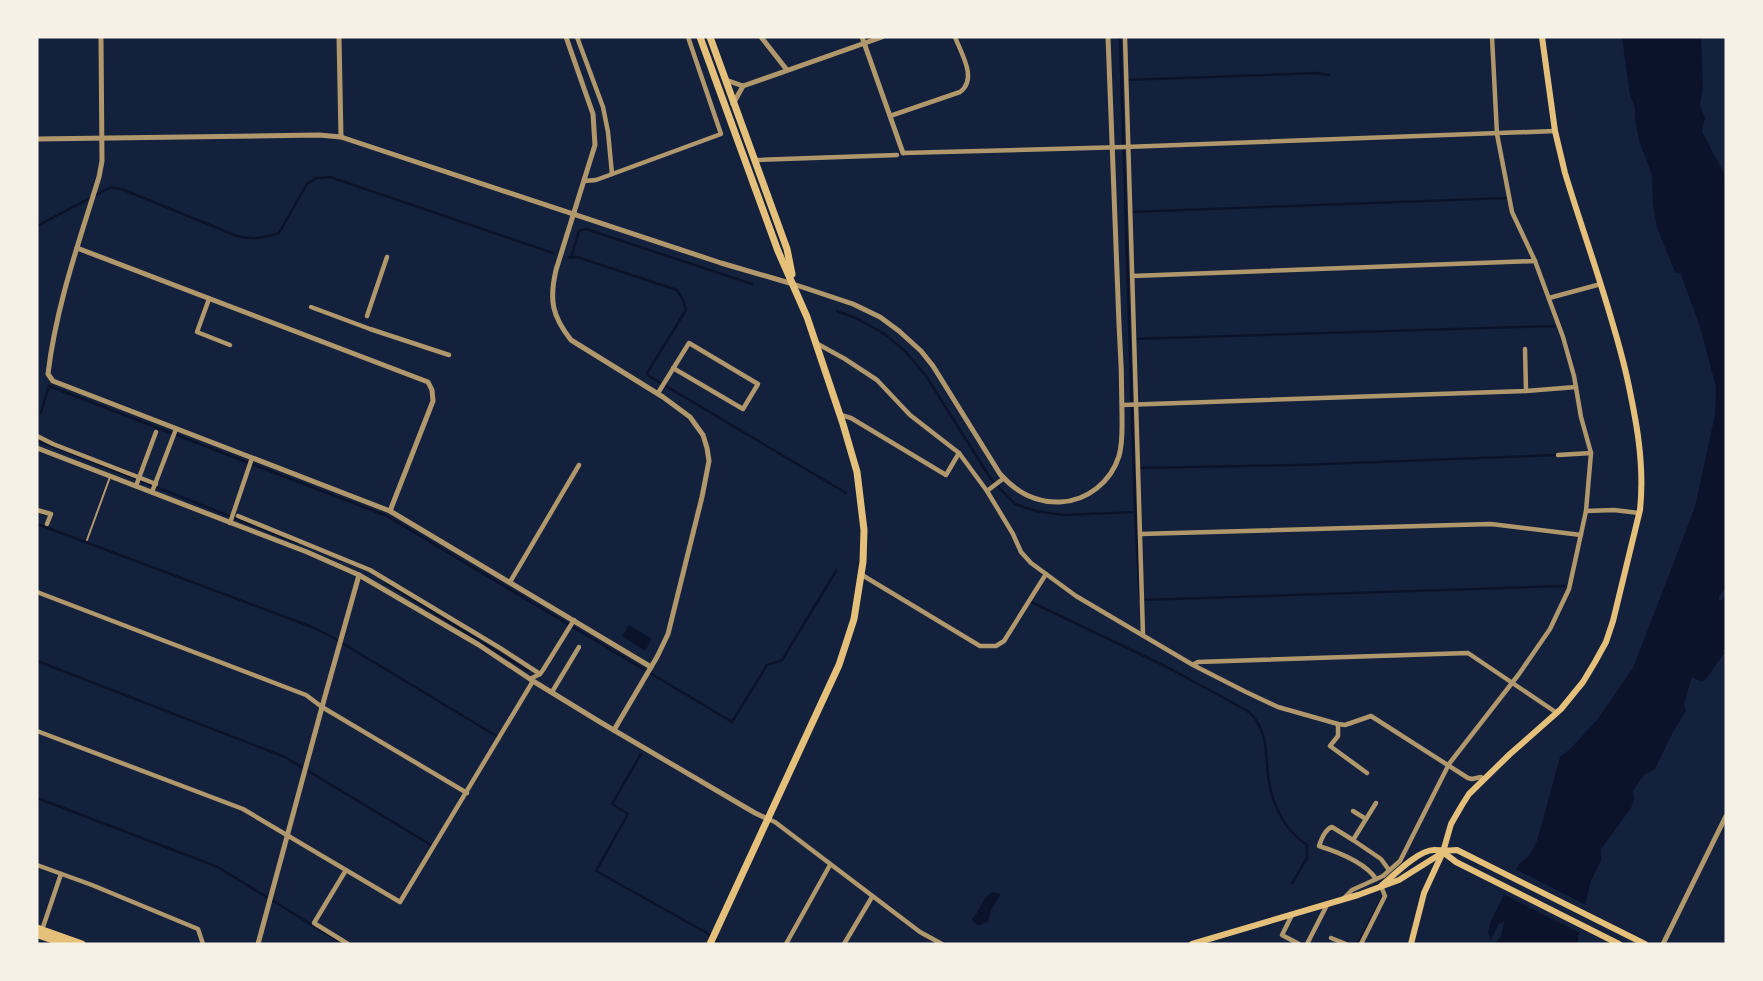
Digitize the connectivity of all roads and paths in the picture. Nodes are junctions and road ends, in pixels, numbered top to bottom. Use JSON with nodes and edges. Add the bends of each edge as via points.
{"nodes":[{"id":1,"x":101,"y":37,"type":"edge"},
{"id":2,"x":339,"y":37,"type":"edge"},
{"id":3,"x":566,"y":37,"type":"edge"},
{"id":4,"x":577,"y":37,"type":"edge"},
{"id":5,"x":688,"y":37,"type":"edge"},
{"id":6,"x":700,"y":37,"type":"edge"},
{"id":7,"x":710,"y":37,"type":"edge"},
{"id":8,"x":761,"y":37,"type":"edge"},
{"id":9,"x":882,"y":37,"type":"edge"},
{"id":10,"x":955,"y":37,"type":"edge"},
{"id":11,"x":1108,"y":37,"type":"edge"},
{"id":12,"x":1125,"y":37,"type":"edge"},
{"id":13,"x":1492,"y":37,"type":"edge"},
{"id":14,"x":1542,"y":37,"type":"edge"},
{"id":15,"x":863,"y":40,"type":"edge"},
{"id":16,"x":584,"y":57,"type":"junction"},
{"id":17,"x":574,"y":60,"type":"junction"},
{"id":18,"x":787,"y":70,"type":"junction"},
{"id":19,"x":724,"y":78,"type":"junction"},
{"id":20,"x":743,"y":86,"type":"junction"},
{"id":21,"x":733,"y":104,"type":"junction"},
{"id":22,"x":890,"y":116,"type":"junction"},
{"id":23,"x":1555,"y":131,"type":"junction"},
{"id":24,"x":1497,"y":134,"type":"junction"},
{"id":25,"x":341,"y":137,"type":"junction"},
{"id":26,"x":101,"y":138,"type":"junction"},
{"id":27,"x":37,"y":139,"type":"edge"},
{"id":28,"x":1125,"y":147,"type":"junction"},
{"id":29,"x":1112,"y":148,"type":"junction"},
{"id":30,"x":900,"y":154,"type":"junction"},
{"id":31,"x":753,"y":160,"type":"junction"},
{"id":32,"x":612,"y":174,"type":"junction"},
{"id":33,"x":584,"y":181,"type":"junction"},
{"id":34,"x":575,"y":213,"type":"junction"},
{"id":35,"x":77,"y":248,"type":"junction"},
{"id":36,"x":387,"y":257,"type":"dead end"},
{"id":37,"x":1535,"y":261,"type":"junction"},
{"id":38,"x":1132,"y":276,"type":"junction"},
{"id":39,"x":793,"y":284,"type":"junction"},
{"id":40,"x":1601,"y":284,"type":"junction"},
{"id":41,"x":1549,"y":298,"type":"junction"},
{"id":42,"x":209,"y":299,"type":"junction"},
{"id":43,"x":311,"y":307,"type":"dead end"},
{"id":44,"x":366,"y":316,"type":"dead end"},
{"id":45,"x":816,"y":342,"type":"junction"},
{"id":46,"x":230,"y":345,"type":"dead end"},
{"id":47,"x":1525,"y":349,"type":"dead end"},
{"id":48,"x":449,"y":355,"type":"dead end"},
{"id":49,"x":673,"y":368,"type":"junction"},
{"id":50,"x":1576,"y":387,"type":"junction"},
{"id":51,"x":1526,"y":391,"type":"junction"},
{"id":52,"x":658,"y":393,"type":"junction"},
{"id":53,"x":1134,"y":404,"type":"junction"},
{"id":54,"x":1122,"y":405,"type":"junction"},
{"id":55,"x":840,"y":415,"type":"junction"},
{"id":56,"x":176,"y":429,"type":"junction"},
{"id":57,"x":156,"y":432,"type":"dead end"},
{"id":58,"x":37,"y":436,"type":"edge"},
{"id":59,"x":37,"y":448,"type":"edge"},
{"id":60,"x":959,"y":453,"type":"junction"},
{"id":61,"x":1591,"y":453,"type":"junction"},
{"id":62,"x":1558,"y":455,"type":"dead end"},
{"id":63,"x":252,"y":458,"type":"junction"},
{"id":64,"x":579,"y":465,"type":"dead end"},
{"id":65,"x":110,"y":476,"type":"junction"},
{"id":66,"x":1004,"y":478,"type":"junction"},
{"id":67,"x":138,"y":481,"type":"junction"},
{"id":68,"x":154,"y":488,"type":"junction"},
{"id":69,"x":989,"y":490,"type":"junction"},
{"id":70,"x":37,"y":510,"type":"edge"},
{"id":71,"x":390,"y":511,"type":"junction"},
{"id":72,"x":1586,"y":511,"type":"junction"},
{"id":73,"x":1639,"y":513,"type":"junction"},
{"id":74,"x":233,"y":518,"type":"junction"},
{"id":75,"x":47,"y":524,"type":"dead end"},
{"id":76,"x":1140,"y":534,"type":"junction"},
{"id":77,"x":278,"y":535,"type":"junction"},
{"id":78,"x":1581,"y":536,"type":"junction"},
{"id":79,"x":87,"y":540,"type":"dead end"},
{"id":80,"x":295,"y":541,"type":"junction"},
{"id":81,"x":1046,"y":574,"type":"junction"},
{"id":82,"x":359,"y":575,"type":"junction"},
{"id":83,"x":862,"y":575,"type":"junction"},
{"id":84,"x":510,"y":582,"type":"junction"},
{"id":85,"x":37,"y":592,"type":"edge"},
{"id":86,"x":436,"y":613,"type":"junction"},
{"id":87,"x":574,"y":621,"type":"junction"},
{"id":88,"x":1143,"y":635,"type":"junction"},
{"id":89,"x":579,"y":647,"type":"dead end"},
{"id":90,"x":501,"y":654,"type":"junction"},
{"id":91,"x":1194,"y":664,"type":"junction"},
{"id":92,"x":651,"y":667,"type":"junction"},
{"id":93,"x":540,"y":674,"type":"junction"},
{"id":94,"x":532,"y":680,"type":"junction"},
{"id":95,"x":1512,"y":683,"type":"junction"},
{"id":96,"x":552,"y":692,"type":"junction"},
{"id":97,"x":322,"y":706,"type":"junction"},
{"id":98,"x":1557,"y":713,"type":"junction"},
{"id":99,"x":1338,"y":724,"type":"junction"},
{"id":100,"x":614,"y":730,"type":"junction"},
{"id":101,"x":37,"y":731,"type":"edge"},
{"id":102,"x":1449,"y":764,"type":"junction"},
{"id":103,"x":1367,"y":773,"type":"dead end"},
{"id":104,"x":1484,"y":779,"type":"junction"},
{"id":105,"x":467,"y":793,"type":"junction"},
{"id":106,"x":1376,"y":803,"type":"dead end"},
{"id":107,"x":1353,"y":811,"type":"dead end"},
{"id":108,"x":1726,"y":816,"type":"edge"},
{"id":109,"x":768,"y":819,"type":"junction"},
{"id":110,"x":1366,"y":819,"type":"junction"},
{"id":111,"x":288,"y":834,"type":"junction"},
{"id":112,"x":1353,"y":840,"type":"junction"},
{"id":113,"x":1443,"y":852,"type":"junction"},
{"id":114,"x":37,"y":865,"type":"edge"},
{"id":115,"x":830,"y":865,"type":"junction"},
{"id":116,"x":1417,"y":868,"type":"junction"},
{"id":117,"x":346,"y":870,"type":"junction"},
{"id":118,"x":1390,"y":870,"type":"junction"},
{"id":119,"x":61,"y":874,"type":"junction"},
{"id":120,"x":1376,"y":879,"type":"junction"},
{"id":121,"x":1430,"y":879,"type":"junction"},
{"id":122,"x":1381,"y":886,"type":"junction"},
{"id":123,"x":872,"y":897,"type":"junction"},
{"id":124,"x":1344,"y":899,"type":"junction"},
{"id":125,"x":1327,"y":904,"type":"junction"},
{"id":126,"x":1293,"y":914,"type":"junction"},
{"id":127,"x":38,"y":931,"type":"edge"},
{"id":128,"x":1331,"y":938,"type":"dead end"},
{"id":129,"x":712,"y":940,"type":"edge"},
{"id":130,"x":66,"y":944,"type":"edge"},
{"id":131,"x":82,"y":944,"type":"edge"},
{"id":132,"x":203,"y":944,"type":"edge"},
{"id":133,"x":258,"y":944,"type":"edge"},
{"id":134,"x":348,"y":944,"type":"edge"},
{"id":135,"x":786,"y":944,"type":"edge"},
{"id":136,"x":844,"y":944,"type":"edge"},
{"id":137,"x":942,"y":944,"type":"edge"},
{"id":138,"x":1192,"y":944,"type":"edge"},
{"id":139,"x":1299,"y":944,"type":"edge"},
{"id":140,"x":1307,"y":944,"type":"edge"},
{"id":141,"x":1346,"y":944,"type":"edge"},
{"id":142,"x":1361,"y":944,"type":"edge"},
{"id":143,"x":1411,"y":944,"type":"edge"},
{"id":144,"x":1619,"y":944,"type":"edge"},
{"id":145,"x":1644,"y":944,"type":"edge"},
{"id":146,"x":1663,"y":944,"type":"edge"}],
"edges":[{"from":1,"to":26,"type":"street"},
{"from":2,"to":25,"type":"street"},
{"from":3,"to":17,"type":"street"},
{"from":4,"to":16,"type":"street"},
{"from":5,"to":32,"type":"street","via":[[722,134]]},
{"from":6,"to":39,"type":"highway"},
{"from":7,"to":19,"type":"highway"},
{"from":8,"to":18,"type":"street"},
{"from":9,"to":15,"type":"street"},
{"from":10,"to":22,"type":"street","via":[[969,75],[965,88]]},
{"from":11,"to":29,"type":"street"},
{"from":12,"to":28,"type":"street"},
{"from":13,"to":24,"type":"street"},
{"from":14,"to":23,"type":"main road"},
{"from":15,"to":18,"type":"street"},
{"from":15,"to":22,"type":"street"},
{"from":16,"to":17,"type":"street"},
{"from":16,"to":32,"type":"street","via":[[603,107]]},
{"from":17,"to":33,"type":"street","via":[[595,133]]},
{"from":18,"to":20,"type":"street"},
{"from":19,"to":20,"type":"street"},
{"from":19,"to":21,"type":"highway"},
{"from":20,"to":21,"type":"street"},
{"from":21,"to":31,"type":"highway"},
{"from":22,"to":30,"type":"street"},
{"from":23,"to":24,"type":"street"},
{"from":23,"to":40,"type":"main road"},
{"from":24,"to":28,"type":"street"},
{"from":24,"to":37,"type":"street","via":[[1512,212]]},
{"from":25,"to":26,"type":"street"},
{"from":25,"to":34,"type":"street"},
{"from":26,"to":27,"type":"street"},
{"from":26,"to":35,"type":"street","via":[[102,161]]},
{"from":28,"to":29,"type":"street"},
{"from":28,"to":38,"type":"street"},
{"from":29,"to":30,"type":"street"},
{"from":29,"to":54,"type":"street"},
{"from":30,"to":31,"type":"street"},
{"from":31,"to":39,"type":"highway","via":[[788,252]]},
{"from":32,"to":33,"type":"street"},
{"from":33,"to":34,"type":"street"},
{"from":34,"to":39,"type":"street"},
{"from":34,"to":52,"type":"street","via":[[556,270],[553,310],[571,340]]},
{"from":35,"to":42,"type":"street"},
{"from":35,"to":56,"type":"street","via":[[52,340],[49,378]]},
{"from":36,"to":44,"type":"street"},
{"from":37,"to":38,"type":"street"},
{"from":37,"to":41,"type":"street"},
{"from":38,"to":53,"type":"street"},
{"from":39,"to":45,"type":"highway"},
{"from":39,"to":66,"type":"street","via":[[872,312],[921,351]]},
{"from":40,"to":41,"type":"street"},
{"from":40,"to":73,"type":"main road","via":[[1635,412]]},
{"from":41,"to":50,"type":"street"},
{"from":42,"to":46,"type":"street","via":[[197,332]]},
{"from":42,"to":71,"type":"street","via":[[428,382],[433,401]]},
{"from":43,"to":48,"type":"street"},
{"from":45,"to":55,"type":"highway"},
{"from":45,"to":60,"type":"street","via":[[877,380],[910,415]]},
{"from":47,"to":51,"type":"street"},
{"from":49,"to":49,"type":"street","via":[[689,343],[758,384],[743,409]]},
{"from":49,"to":52,"type":"street"},
{"from":50,"to":51,"type":"street"},
{"from":50,"to":61,"type":"street"},
{"from":51,"to":53,"type":"street"},
{"from":52,"to":92,"type":"street","via":[[698,425],[709,461],[672,621]]},
{"from":53,"to":54,"type":"street"},
{"from":53,"to":76,"type":"street"},
{"from":54,"to":66,"type":"street","via":[[1119,456],[1114,469],[1091,493],[1072,500],[1037,500],[1014,489]]},
{"from":55,"to":60,"type":"street","via":[[946,475]]},
{"from":55,"to":83,"type":"highway","via":[[861,500]]},
{"from":56,"to":63,"type":"street"},
{"from":56,"to":68,"type":"street"},
{"from":57,"to":67,"type":"street"},
{"from":58,"to":67,"type":"street"},
{"from":59,"to":65,"type":"street"},
{"from":60,"to":69,"type":"street"},
{"from":61,"to":62,"type":"street"},
{"from":61,"to":72,"type":"street"},
{"from":63,"to":71,"type":"street"},
{"from":63,"to":74,"type":"street"},
{"from":64,"to":84,"type":"street"},
{"from":65,"to":67,"type":"street"},
{"from":65,"to":79,"type":"lane"},
{"from":66,"to":69,"type":"street"},
{"from":67,"to":68,"type":"street"},
{"from":68,"to":74,"type":"street"},
{"from":69,"to":81,"type":"street","via":[[1021,552]]},
{"from":70,"to":75,"type":"street","via":[[51,514]]},
{"from":71,"to":84,"type":"street"},
{"from":72,"to":73,"type":"street"},
{"from":72,"to":78,"type":"street"},
{"from":73,"to":98,"type":"main road","via":[[1606,642],[1583,682]]},
{"from":74,"to":77,"type":"street"},
{"from":74,"to":77,"type":"street"},
{"from":76,"to":78,"type":"street","via":[[1491,524]]},
{"from":76,"to":88,"type":"street"},
{"from":77,"to":80,"type":"street"},
{"from":78,"to":95,"type":"street","via":[[1569,589],[1550,629]]},
{"from":80,"to":82,"type":"street"},
{"from":80,"to":86,"type":"street","via":[[370,570]]},
{"from":81,"to":83,"type":"street","via":[[1004,641],[996,646],[980,646]]},
{"from":81,"to":88,"type":"street"},
{"from":82,"to":86,"type":"street"},
{"from":82,"to":97,"type":"street"},
{"from":83,"to":109,"type":"highway","via":[[839,665]]},
{"from":84,"to":87,"type":"street"},
{"from":85,"to":97,"type":"street","via":[[306,695]]},
{"from":86,"to":90,"type":"street"},
{"from":87,"to":92,"type":"street"},
{"from":87,"to":93,"type":"street"},
{"from":88,"to":91,"type":"street"},
{"from":89,"to":96,"type":"street"},
{"from":90,"to":93,"type":"street"},
{"from":90,"to":94,"type":"street"},
{"from":91,"to":95,"type":"street","via":[[1468,653]]},
{"from":91,"to":99,"type":"street","via":[[1278,707]]},
{"from":92,"to":100,"type":"street"},
{"from":93,"to":94,"type":"street"},
{"from":94,"to":96,"type":"street"},
{"from":94,"to":105,"type":"street"},
{"from":95,"to":98,"type":"street"},
{"from":95,"to":102,"type":"street"},
{"from":96,"to":100,"type":"street"},
{"from":97,"to":105,"type":"street"},
{"from":97,"to":111,"type":"street"},
{"from":98,"to":104,"type":"main road"},
{"from":99,"to":102,"type":"street","via":[[1371,716]]},
{"from":99,"to":103,"type":"street","via":[[1339,736],[1330,747]]},
{"from":100,"to":109,"type":"street"},
{"from":101,"to":111,"type":"street","via":[[243,809]]},
{"from":102,"to":104,"type":"street","via":[[1470,779]]},
{"from":102,"to":118,"type":"street","via":[[1400,861]]},
{"from":104,"to":113,"type":"main road","via":[[1451,824]]},
{"from":105,"to":117,"type":"street","via":[[400,902]]},
{"from":106,"to":110,"type":"street"},
{"from":107,"to":110,"type":"street"},
{"from":108,"to":146,"type":"street"},
{"from":109,"to":115,"type":"street"},
{"from":109,"to":129,"type":"highway"},
{"from":110,"to":112,"type":"street"},
{"from":111,"to":117,"type":"street"},
{"from":111,"to":133,"type":"street"},
{"from":112,"to":118,"type":"street"},
{"from":112,"to":120,"type":"street","via":[[1332,827],[1319,846],[1363,866]]},
{"from":113,"to":116,"type":"main road"},
{"from":113,"to":121,"type":"main road"},
{"from":113,"to":122,"type":"main road","via":[[1423,852]]},
{"from":113,"to":144,"type":"main road"},
{"from":113,"to":145,"type":"main road","via":[[1457,850]]},
{"from":114,"to":119,"type":"street"},
{"from":115,"to":123,"type":"street"},
{"from":115,"to":135,"type":"street"},
{"from":116,"to":121,"type":"main road"},
{"from":116,"to":122,"type":"main road"},
{"from":117,"to":134,"type":"street","via":[[314,923]]},
{"from":118,"to":120,"type":"street"},
{"from":119,"to":127,"type":"street"},
{"from":119,"to":132,"type":"street","via":[[198,929]]},
{"from":120,"to":124,"type":"street"},
{"from":121,"to":143,"type":"main road"},
{"from":122,"to":124,"type":"main road"},
{"from":122,"to":142,"type":"street","via":[[1385,896]]},
{"from":123,"to":136,"type":"street"},
{"from":123,"to":137,"type":"street"},
{"from":124,"to":125,"type":"main road"},
{"from":125,"to":126,"type":"main road"},
{"from":125,"to":140,"type":"street"},
{"from":126,"to":138,"type":"main road"},
{"from":126,"to":139,"type":"street","via":[[1282,934]]},
{"from":127,"to":130,"type":"highway"},
{"from":127,"to":131,"type":"highway"},
{"from":128,"to":141,"type":"street"}]}
